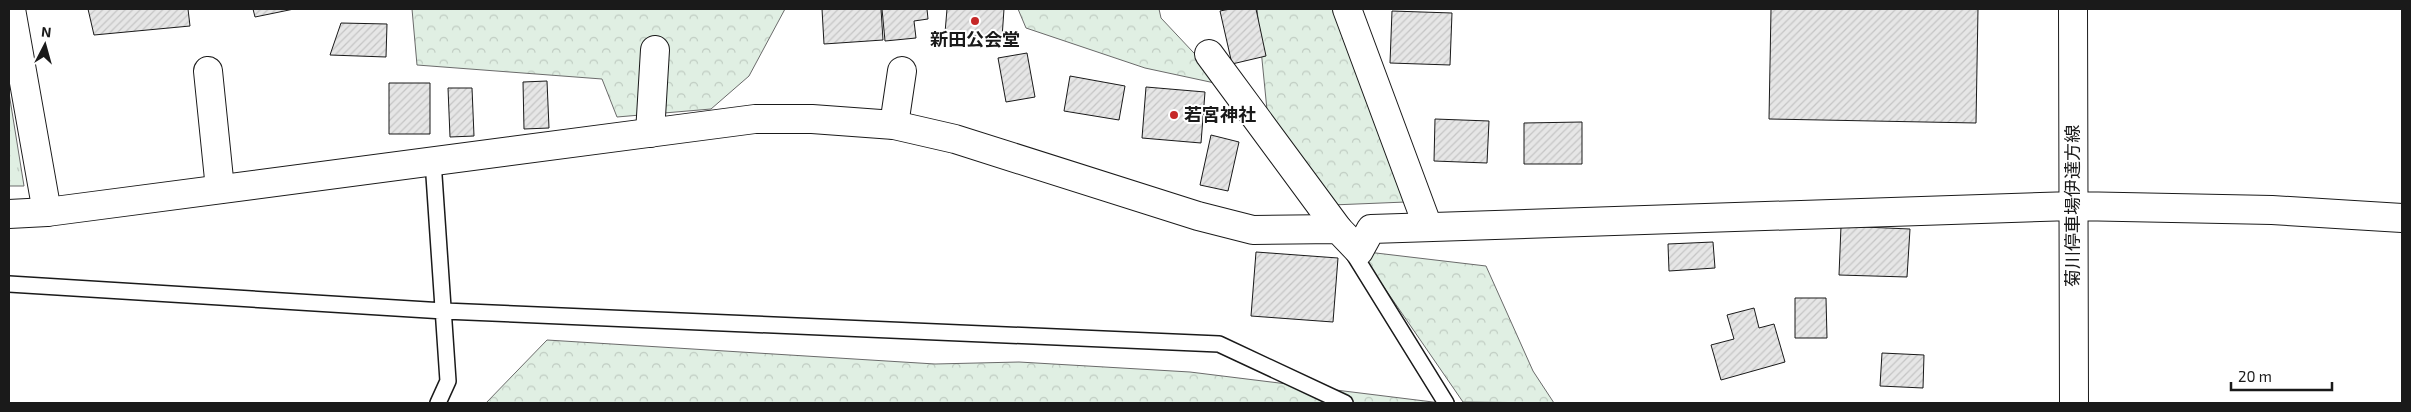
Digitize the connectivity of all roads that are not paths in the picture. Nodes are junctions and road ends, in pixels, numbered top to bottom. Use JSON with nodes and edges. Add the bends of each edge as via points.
{"nodes":[{"id":1,"x":11,"y":9,"type":"edge"},
{"id":2,"x":1348,"y":9,"type":"edge"},
{"id":3,"x":2073,"y":9,"type":"edge"},
{"id":4,"x":655,"y":50,"type":"dead end"},
{"id":5,"x":1209,"y":54,"type":"dead end"},
{"id":6,"x":208,"y":70,"type":"dead end"},
{"id":7,"x":902,"y":71,"type":"dead end"},
{"id":8,"x":894,"y":125,"type":"junction"},
{"id":9,"x":650,"y":133,"type":"junction"},
{"id":10,"x":433,"y":161,"type":"junction"},
{"id":11,"x":220,"y":189,"type":"junction"},
{"id":12,"x":2072,"y":206,"type":"junction"},
{"id":13,"x":47,"y":212,"type":"junction"},
{"id":14,"x":9,"y":214,"type":"edge"},
{"id":15,"x":2402,"y":218,"type":"edge"},
{"id":16,"x":1428,"y":227,"type":"junction"},
{"id":17,"x":1338,"y":230,"type":"junction"},
{"id":18,"x":9,"y":284,"type":"edge"},
{"id":19,"x":444,"y":311,"type":"junction"},
{"id":20,"x":438,"y":403,"type":"edge"},
{"id":21,"x":1345,"y":403,"type":"edge"},
{"id":22,"x":1446,"y":403,"type":"edge"},
{"id":23,"x":2074,"y":403,"type":"edge"}],
"edges":[{"from":1,"to":13,"type":"street"},
{"from":2,"to":16,"type":"street"},
{"from":3,"to":12,"type":"street","name":"菊川停車場伊達方線"},
{"from":4,"to":9,"type":"street"},
{"from":5,"to":17,"type":"street"},
{"from":6,"to":11,"type":"street"},
{"from":7,"to":8,"type":"street"},
{"from":8,"to":9,"type":"street","via":[[755,119]]},
{"from":8,"to":17,"type":"street","via":[[955,139],[1198,216],[1253,230]]},
{"from":9,"to":10,"type":"street"},
{"from":10,"to":11,"type":"street"},
{"from":10,"to":19,"type":"lane"},
{"from":11,"to":13,"type":"street"},
{"from":12,"to":15,"type":"street","via":[[2272,210]]},
{"from":12,"to":16,"type":"street"},
{"from":12,"to":23,"type":"street","name":"菊川停車場伊達方線"},
{"from":13,"to":14,"type":"street"},
{"from":16,"to":17,"type":"street","via":[[1371,230],[1360,251]]},
{"from":17,"to":22,"type":"lane"},
{"from":18,"to":19,"type":"lane"},
{"from":19,"to":20,"type":"lane","via":[[448,381]]},
{"from":19,"to":21,"type":"lane","via":[[1219,344]]}]}
